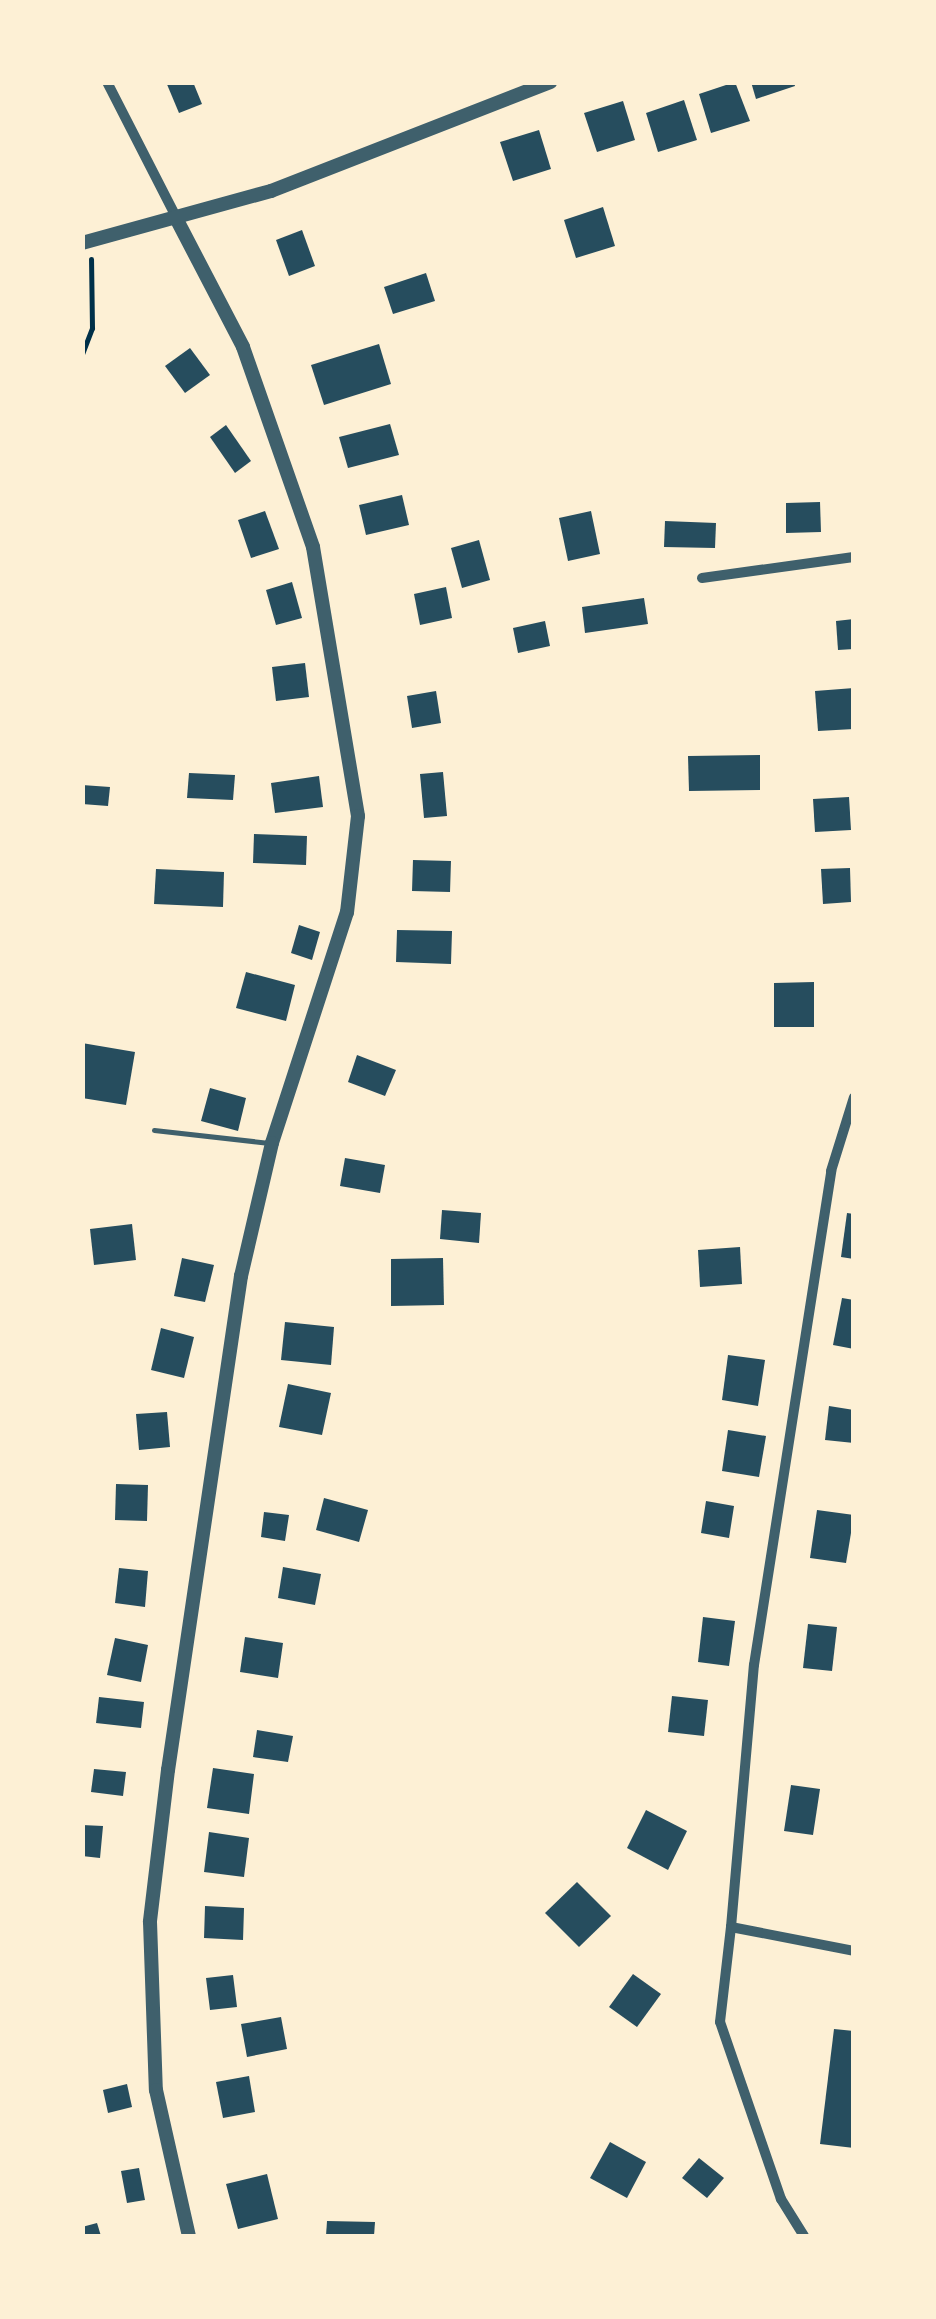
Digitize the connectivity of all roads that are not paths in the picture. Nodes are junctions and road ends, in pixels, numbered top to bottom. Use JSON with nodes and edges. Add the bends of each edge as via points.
{"nodes":[{"id":1,"x":108,"y":82,"type":"edge"},
{"id":2,"x":550,"y":82,"type":"edge"},
{"id":3,"x":177,"y":220,"type":"junction"},
{"id":4,"x":86,"y":242,"type":"edge"},
{"id":5,"x":854,"y":557,"type":"edge"},
{"id":6,"x":702,"y":578,"type":"dead end"},
{"id":7,"x":854,"y":1098,"type":"edge"},
{"id":8,"x":154,"y":1130,"type":"dead end"},
{"id":9,"x":272,"y":1143,"type":"junction"},
{"id":10,"x":730,"y":1927,"type":"junction"},
{"id":11,"x":854,"y":1951,"type":"edge"},
{"id":12,"x":189,"y":2236,"type":"edge"},
{"id":13,"x":804,"y":2236,"type":"edge"}],
"edges":[{"from":1,"to":3,"type":"street"},
{"from":2,"to":3,"type":"street"},
{"from":3,"to":4,"type":"street"},
{"from":3,"to":9,"type":"street","via":[[243,346],[313,547],[358,816],[347,912]]},
{"from":5,"to":6,"type":"street"},
{"from":7,"to":10,"type":"street","via":[[832,1171],[754,1665]]},
{"from":8,"to":9,"type":"lane"},
{"from":9,"to":12,"type":"street","via":[[214,1430],[150,1922],[156,2090]]},
{"from":10,"to":11,"type":"street"},
{"from":10,"to":13,"type":"street","via":[[720,2022],[780,2199]]}]}
